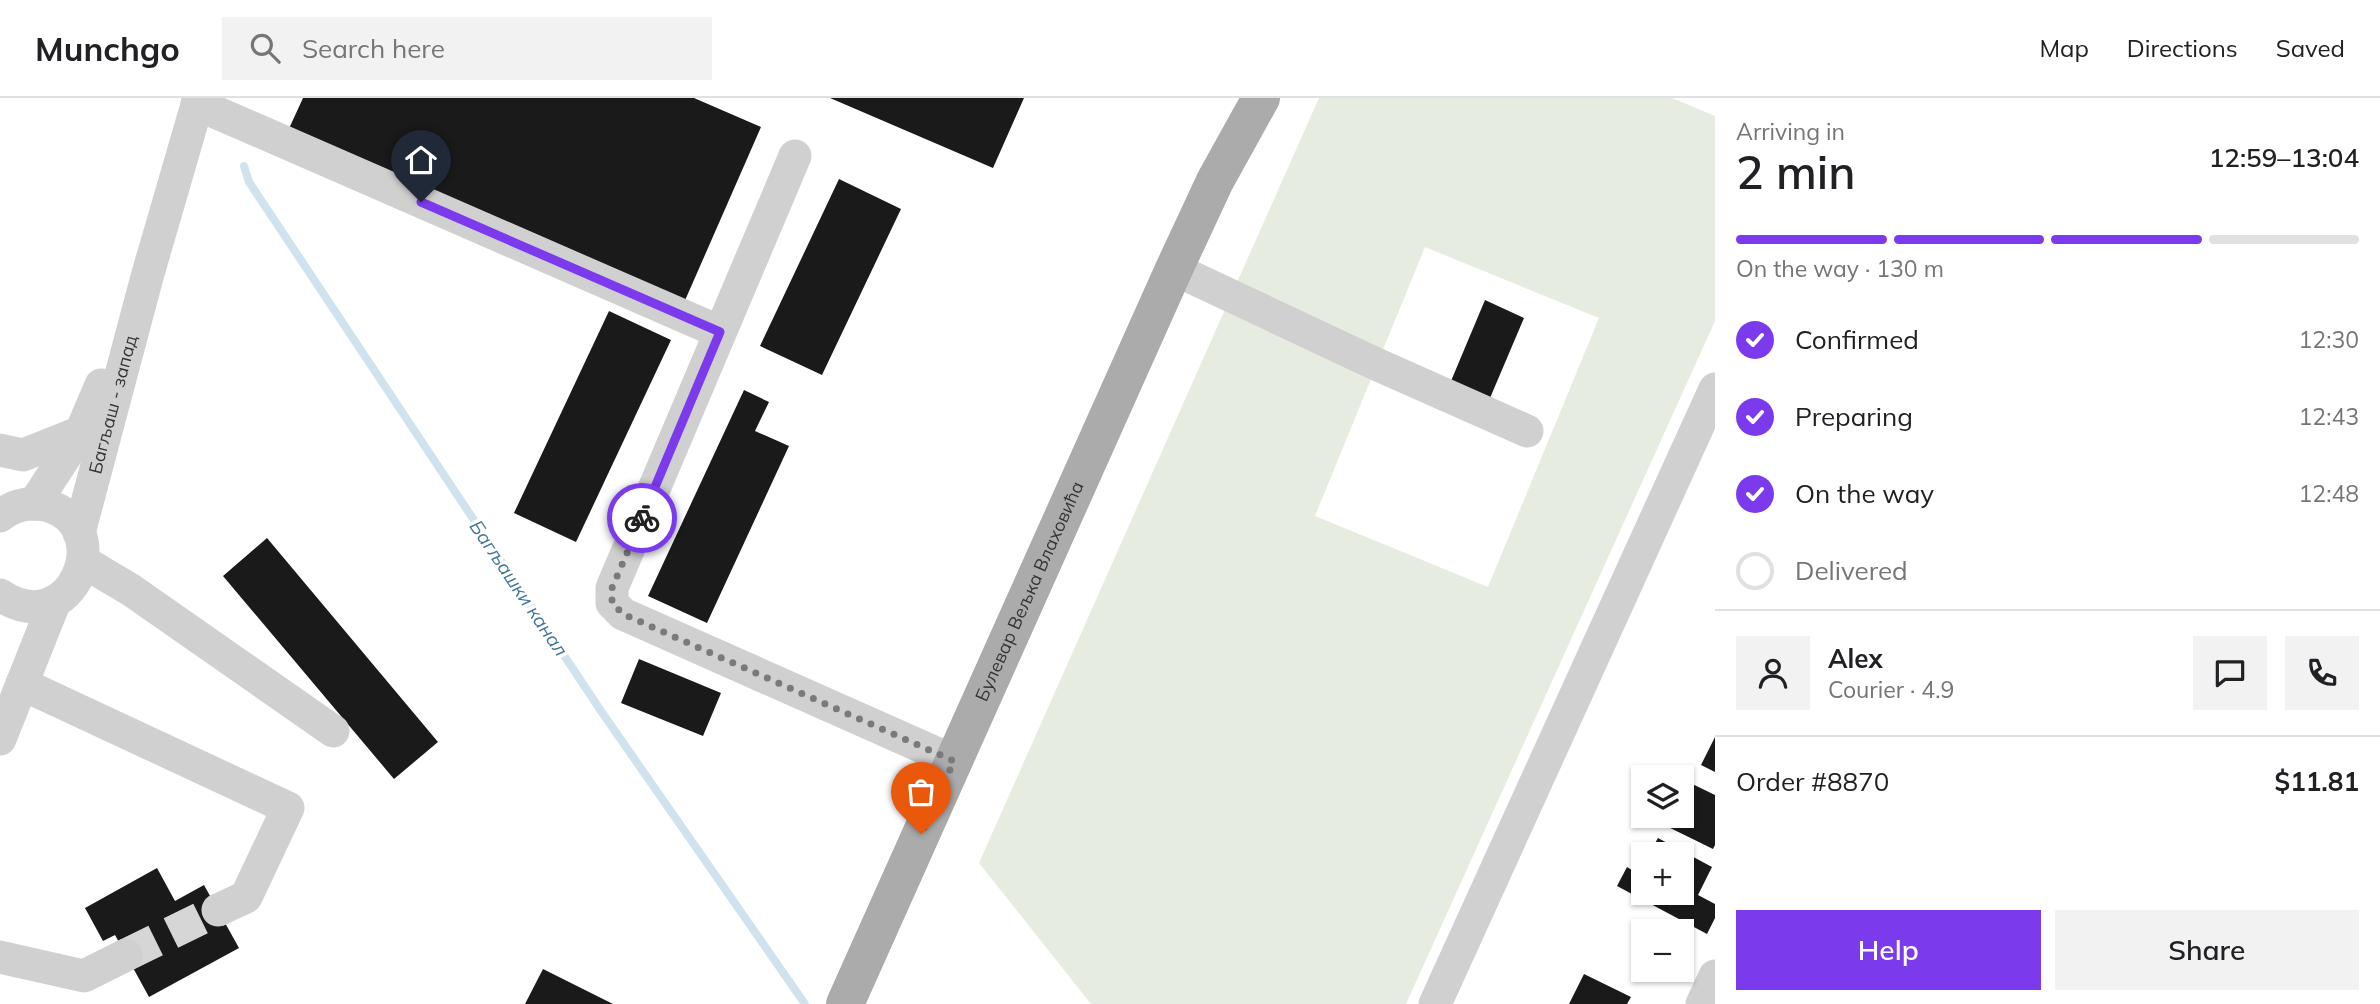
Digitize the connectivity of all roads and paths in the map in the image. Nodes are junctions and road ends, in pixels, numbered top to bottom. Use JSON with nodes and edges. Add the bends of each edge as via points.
{"nodes":[{"id":1,"x":1242,"y":98,"type":"edge"},
{"id":2,"x":1261,"y":98,"type":"edge"},
{"id":3,"x":198,"y":101,"type":"edge"},
{"id":4,"x":796,"y":156,"type":"dead end"},
{"id":5,"x":1215,"y":181,"type":"junction"},
{"id":6,"x":1174,"y":269,"type":"junction"},
{"id":7,"x":147,"y":277,"type":"junction"},
{"id":8,"x":720,"y":332,"type":"junction"},
{"id":9,"x":1715,"y":389,"type":"edge"},
{"id":10,"x":1527,"y":431,"type":"dead end"},
{"id":11,"x":81,"y":432,"type":"junction"},
{"id":12,"x":0,"y":450,"type":"edge"},
{"id":13,"x":14,"y":502,"type":"edge"},
{"id":14,"x":82,"y":548,"type":"junction"},
{"id":15,"x":0,"y":595,"type":"edge"},
{"id":16,"x":55,"y":601,"type":"junction"},
{"id":17,"x":22,"y":684,"type":"junction"},
{"id":18,"x":333,"y":731,"type":"dead end"},
{"id":19,"x":0,"y":732,"type":"edge"},
{"id":20,"x":954,"y":761,"type":"junction"},
{"id":21,"x":219,"y":911,"type":"tunnel mouth"},
{"id":22,"x":126,"y":955,"type":"tunnel mouth"},
{"id":23,"x":0,"y":957,"type":"edge"},
{"id":24,"x":1715,"y":976,"type":"edge"},
{"id":25,"x":845,"y":1004,"type":"edge"},
{"id":26,"x":1435,"y":1004,"type":"edge"},
{"id":27,"x":1702,"y":1004,"type":"edge"}],
"edges":[{"from":1,"to":5,"type":"main road","name":"Булевар Вељка Влаховића"},
{"from":2,"to":5,"type":"main road","name":"Булевар Вељка Влаховића"},
{"from":3,"to":7,"type":"street","name":"Багљаш - запад"},
{"from":3,"to":8,"type":"street"},
{"from":4,"to":8,"type":"street"},
{"from":5,"to":6,"type":"main road","name":"Булевар Вељка Влаховића"},
{"from":6,"to":10,"type":"street"},
{"from":6,"to":20,"type":"main road","name":"Булевар Вељка Влаховића"},
{"from":7,"to":11,"type":"street","name":"Багљаш - запад"},
{"from":7,"to":14,"type":"street","name":"Багљаш - запад"},
{"from":8,"to":20,"type":"street","via":[[612,588],[612,603],[623,614]]},
{"from":9,"to":26,"type":"street"},
{"from":11,"to":12,"type":"street","via":[[23,455]]},
{"from":11,"to":13,"type":"street","name":"Багљаш - запад"},
{"from":13,"to":14,"type":"street","name":"Багљаш - запад","via":[[61,512],[72,521]]},
{"from":14,"to":16,"type":"street","name":"Багљаш - запад","via":[[74,585]]},
{"from":14,"to":18,"type":"street","via":[[131,590]]},
{"from":15,"to":16,"type":"street","via":[[25,606]]},
{"from":16,"to":17,"type":"street","name":"Багљаш - запад"},
{"from":17,"to":19,"type":"street","name":"Багљаш - запад"},
{"from":17,"to":21,"type":"street","via":[[288,808],[246,897]]},
{"from":20,"to":25,"type":"main road","name":"Булевар Вељка Влаховића"},
{"from":22,"to":23,"type":"street","via":[[84,976]]},
{"from":24,"to":27,"type":"street"}]}
